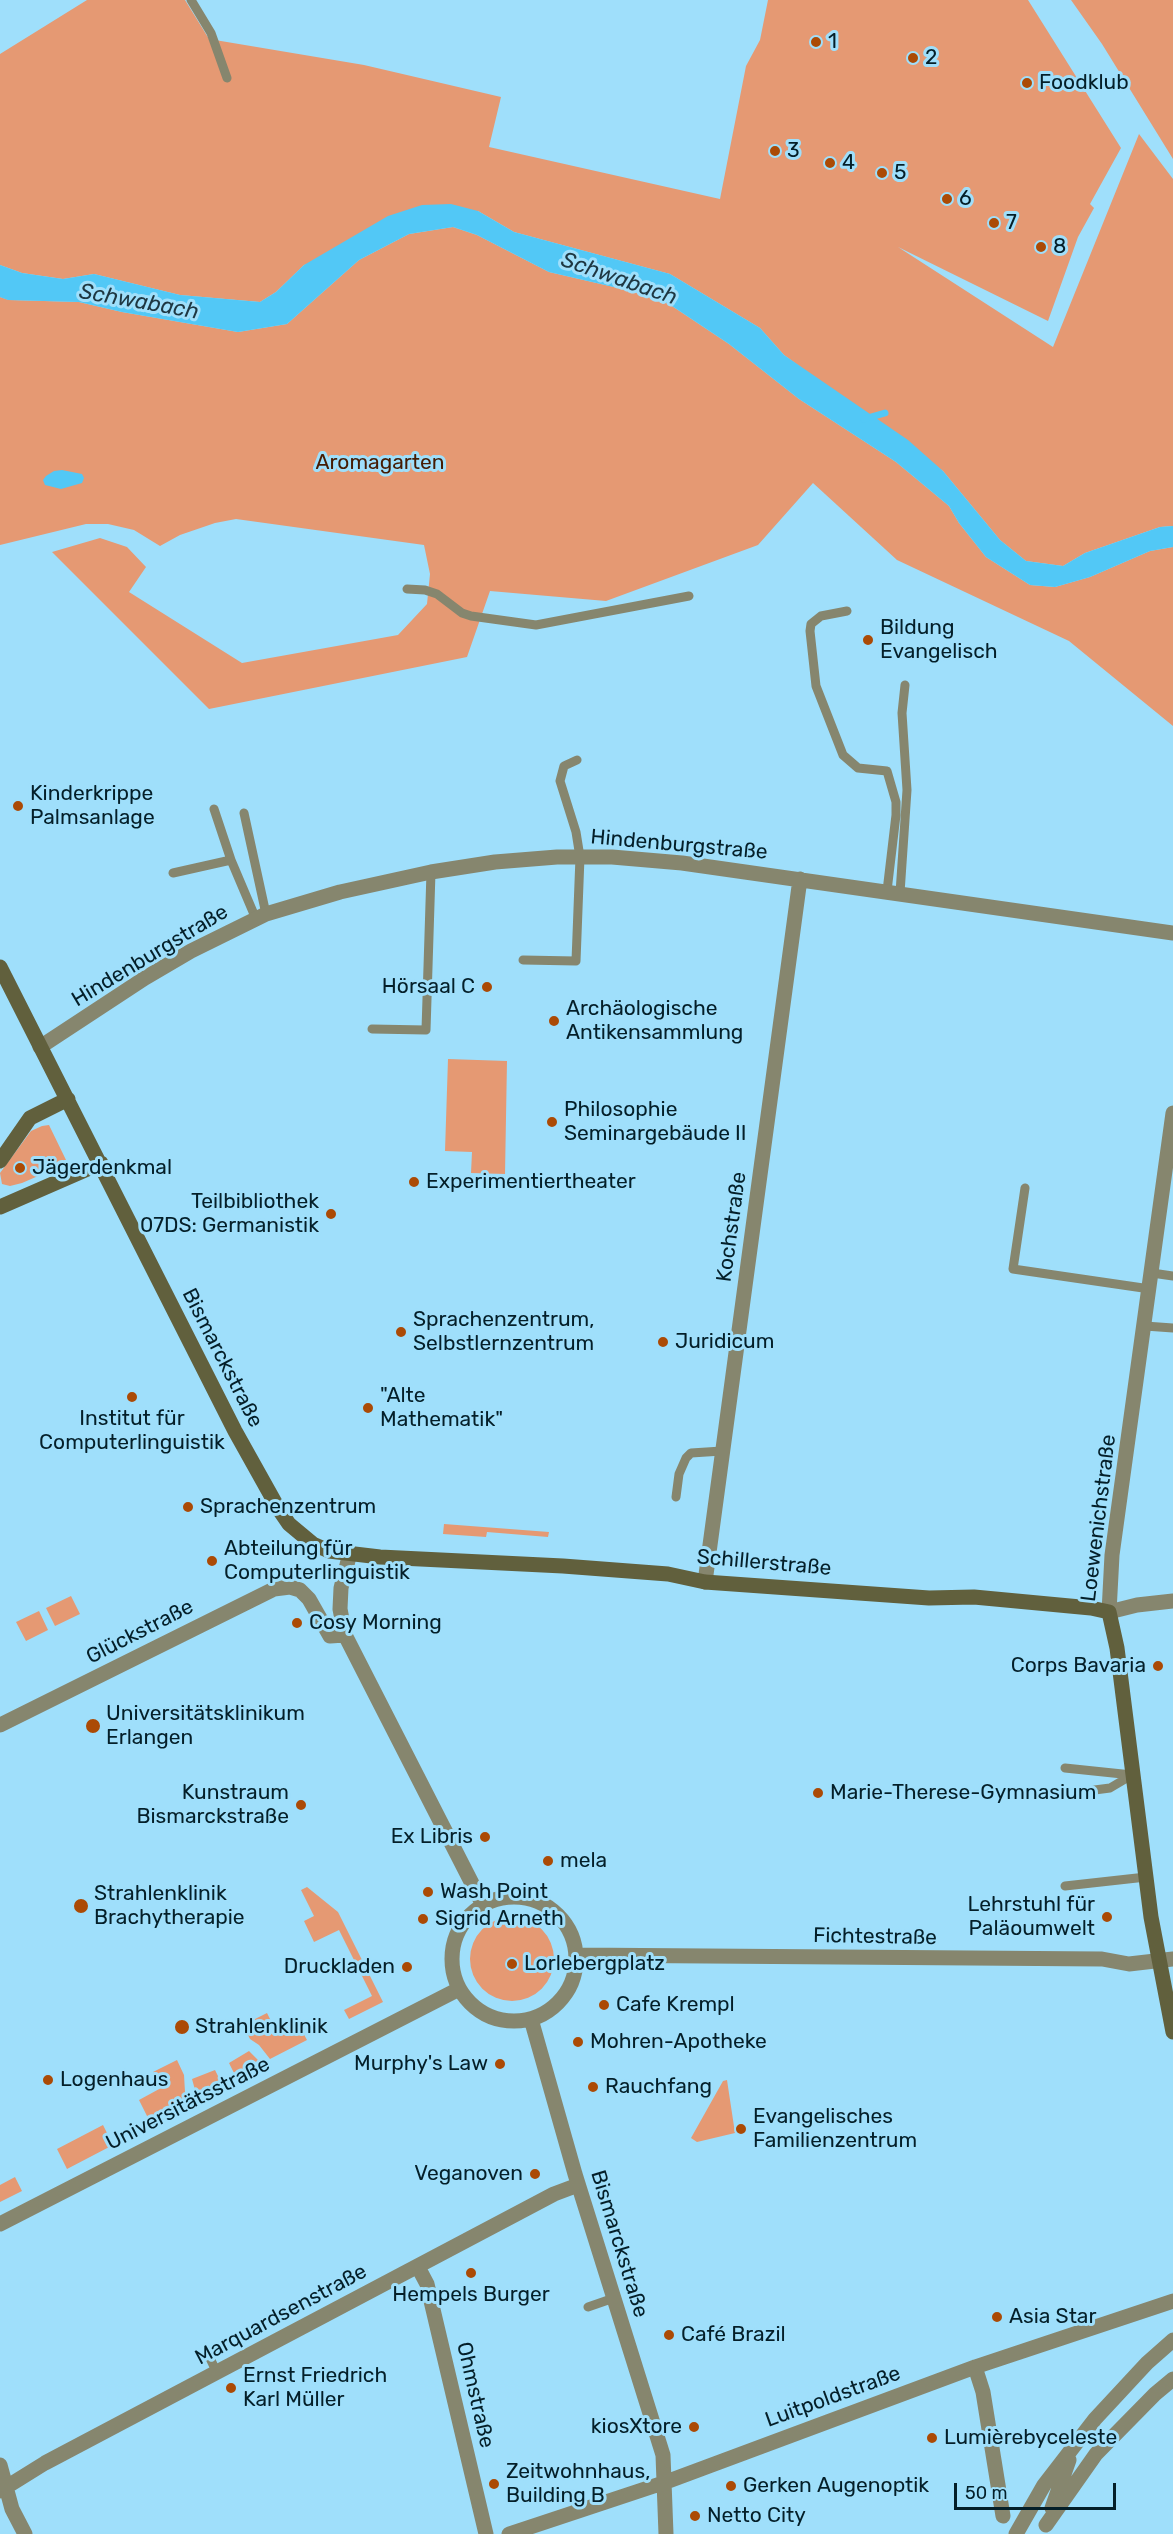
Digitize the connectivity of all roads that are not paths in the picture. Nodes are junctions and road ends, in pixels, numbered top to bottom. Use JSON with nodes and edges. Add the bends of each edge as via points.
{"nodes":[{"id":1,"x":191,"y":0,"type":"edge"},
{"id":2,"x":227,"y":78,"type":"dead end"},
{"id":3,"x":407,"y":589,"type":"dead end"},
{"id":4,"x":689,"y":596,"type":"dead end"},
{"id":5,"x":847,"y":611,"type":"dead end"},
{"id":6,"x":905,"y":685,"type":"dead end"},
{"id":7,"x":577,"y":760,"type":"dead end"},
{"id":8,"x":214,"y":809,"type":"dead end"},
{"id":9,"x":244,"y":813,"type":"dead end"},
{"id":10,"x":580,"y":857,"type":"junction"},
{"id":11,"x":231,"y":860,"type":"junction"},
{"id":12,"x":430,"y":872,"type":"junction"},
{"id":13,"x":173,"y":873,"type":"dead end"},
{"id":14,"x":800,"y":879,"type":"junction"},
{"id":15,"x":893,"y":892,"type":"junction"},
{"id":16,"x":261,"y":917,"type":"junction"},
{"id":17,"x":1173,"y":933,"type":"edge"},
{"id":18,"x":523,"y":960,"type":"dead end"},
{"id":19,"x":0,"y":966,"type":"edge"},
{"id":20,"x":372,"y":1029,"type":"dead end"},
{"id":21,"x":40,"y":1047,"type":"junction"},
{"id":22,"x":68,"y":1099,"type":"junction"},
{"id":23,"x":1173,"y":1113,"type":"edge"},
{"id":24,"x":0,"y":1161,"type":"edge"},
{"id":25,"x":101,"y":1163,"type":"junction"},
{"id":26,"x":1024,"y":1188,"type":"dead end"},
{"id":27,"x":0,"y":1207,"type":"edge"},
{"id":28,"x":1152,"y":1273,"type":"junction"},
{"id":29,"x":1173,"y":1276,"type":"edge"},
{"id":30,"x":1150,"y":1289,"type":"junction"},
{"id":31,"x":1145,"y":1326,"type":"junction"},
{"id":32,"x":1173,"y":1328,"type":"edge"},
{"id":33,"x":722,"y":1451,"type":"junction"},
{"id":34,"x":676,"y":1497,"type":"dead end"},
{"id":35,"x":350,"y":1553,"type":"junction"},
{"id":36,"x":705,"y":1582,"type":"junction"},
{"id":37,"x":1173,"y":1601,"type":"edge"},
{"id":38,"x":1109,"y":1612,"type":"junction"},
{"id":39,"x":345,"y":1635,"type":"junction"},
{"id":40,"x":0,"y":1725,"type":"edge"},
{"id":41,"x":1065,"y":1768,"type":"dead end"},
{"id":42,"x":1132,"y":1775,"type":"junction"},
{"id":43,"x":1056,"y":1795,"type":"dead end"},
{"id":44,"x":1146,"y":1877,"type":"junction"},
{"id":45,"x":1065,"y":1886,"type":"dead end"},
{"id":46,"x":483,"y":1905,"type":"junction"},
{"id":47,"x":576,"y":1955,"type":"junction"},
{"id":48,"x":1166,"y":1959,"type":"edge"},
{"id":49,"x":459,"y":1989,"type":"junction"},
{"id":50,"x":531,"y":2019,"type":"junction"},
{"id":51,"x":1173,"y":2032,"type":"edge"},
{"id":52,"x":578,"y":2185,"type":"junction"},
{"id":53,"x":0,"y":2224,"type":"edge"},
{"id":54,"x":418,"y":2267,"type":"junction"},
{"id":55,"x":614,"y":2298,"type":"junction"},
{"id":56,"x":1173,"y":2301,"type":"edge"},
{"id":57,"x":588,"y":2307,"type":"dead end"},
{"id":58,"x":1173,"y":2340,"type":"edge"},
{"id":59,"x":209,"y":2356,"type":"dead end"},
{"id":60,"x":975,"y":2367,"type":"junction"},
{"id":61,"x":217,"y":2373,"type":"junction"},
{"id":62,"x":1173,"y":2379,"type":"edge"},
{"id":63,"x":1075,"y":2446,"type":"junction"},
{"id":64,"x":0,"y":2465,"type":"edge"},
{"id":65,"x":666,"y":2482,"type":"junction"},
{"id":66,"x":3,"y":2489,"type":"edge"},
{"id":67,"x":1003,"y":2516,"type":"dead end"},
{"id":68,"x":1044,"y":2529,"type":"edge"},
{"id":69,"x":25,"y":2534,"type":"edge"},
{"id":70,"x":486,"y":2534,"type":"edge"},
{"id":71,"x":509,"y":2534,"type":"edge"},
{"id":72,"x":666,"y":2534,"type":"edge"},
{"id":73,"x":1017,"y":2534,"type":"edge"}],
"edges":[{"from":1,"to":2,"type":"lane","via":[[211,33]]},
{"from":3,"to":4,"type":"lane","via":[[437,594],[471,616],[536,625]]},
{"from":5,"to":15,"type":"lane","via":[[821,615],[811,624],[816,686],[843,755],[858,768],[887,771],[896,802]]},
{"from":6,"to":15,"type":"lane","via":[[902,713],[907,790]]},
{"from":7,"to":10,"type":"lane","via":[[564,766],[560,781]]},
{"from":8,"to":11,"type":"lane"},
{"from":9,"to":16,"type":"lane"},
{"from":10,"to":12,"type":"street","name":"Hindenburgstraße","via":[[495,862]]},
{"from":10,"to":14,"type":"street","name":"Hindenburgstraße","via":[[682,863]]},
{"from":10,"to":18,"type":"lane","via":[[576,961]]},
{"from":11,"to":13,"type":"lane"},
{"from":11,"to":16,"type":"lane"},
{"from":12,"to":16,"type":"street","name":"Hindenburgstraße","via":[[340,892]]},
{"from":12,"to":20,"type":"lane","via":[[426,1030]]},
{"from":14,"to":15,"type":"street","name":"Hindenburgstraße"},
{"from":14,"to":33,"type":"street","name":"Kochstraße"},
{"from":15,"to":17,"type":"street","name":"Hindenburgstraße"},
{"from":16,"to":21,"type":"street","name":"Hindenburgstraße","via":[[145,978]]},
{"from":19,"to":21,"type":"street","name":"Bismarckstraße"},
{"from":21,"to":22,"type":"street","name":"Bismarckstraße"},
{"from":22,"to":24,"type":"street","via":[[30,1118]]},
{"from":22,"to":25,"type":"street","name":"Bismarckstraße"},
{"from":23,"to":28,"type":"street","name":"Loewenichstraße"},
{"from":25,"to":27,"type":"street"},
{"from":25,"to":35,"type":"street","name":"Bismarckstraße","via":[[181,1327],[278,1508],[289,1524],[313,1544],[329,1551]]},
{"from":26,"to":30,"type":"lane","via":[[1013,1269]]},
{"from":28,"to":29,"type":"lane"},
{"from":28,"to":30,"type":"street","name":"Loewenichstraße"},
{"from":30,"to":31,"type":"street","name":"Loewenichstraße"},
{"from":31,"to":32,"type":"lane"},
{"from":31,"to":38,"type":"street","name":"Loewenichstraße","via":[[1112,1555]]},
{"from":33,"to":34,"type":"lane","via":[[691,1453],[686,1458]]},
{"from":33,"to":36,"type":"street","name":"Kochstraße"},
{"from":35,"to":36,"type":"street","name":"Schillerstraße","via":[[668,1574]]},
{"from":35,"to":39,"type":"street","via":[[340,1599]]},
{"from":36,"to":38,"type":"street","name":"Schillerstraße","via":[[975,1597]]},
{"from":37,"to":38,"type":"street","name":"Schillerstraße"},
{"from":38,"to":42,"type":"street","name":"Loewenichstraße"},
{"from":39,"to":40,"type":"street","name":"Glückstraße","via":[[330,1636],[309,1599],[300,1590],[283,1587]]},
{"from":39,"to":46,"type":"street"},
{"from":41,"to":42,"type":"lane"},
{"from":42,"to":43,"type":"lane","via":[[1110,1788]]},
{"from":42,"to":44,"type":"street","name":"Loewenichstraße"},
{"from":44,"to":45,"type":"lane"},
{"from":44,"to":48,"type":"street","name":"Loewenichstraße"},
{"from":46,"to":47,"type":"street","via":[[519,1897],[547,1906],[568,1927]]},
{"from":46,"to":49,"type":"street","via":[[464,1923],[453,1947],[453,1973]]},
{"from":47,"to":48,"type":"street","name":"Fichtestraße","via":[[1102,1959],[1129,1964]]},
{"from":47,"to":50,"type":"street","via":[[574,1975],[563,1998],[549,2011]]},
{"from":48,"to":51,"type":"street","name":"Loewenichstraße"},
{"from":49,"to":50,"type":"street","via":[[469,2003],[490,2017],[515,2022]]},
{"from":49,"to":53,"type":"street","name":"Universitätsstraße"},
{"from":50,"to":52,"type":"street","name":"Bismarckstraße"},
{"from":52,"to":54,"type":"street","name":"Marquardsenstraße"},
{"from":52,"to":55,"type":"street","name":"Bismarckstraße"},
{"from":54,"to":61,"type":"street","name":"Marquardsenstraße"},
{"from":54,"to":70,"type":"street","name":"Ohmstraße","via":[[426,2284]]},
{"from":55,"to":57,"type":"lane"},
{"from":55,"to":65,"type":"street","name":"Bismarckstraße","via":[[663,2455]]},
{"from":56,"to":60,"type":"street","name":"Luitpoldstraße"},
{"from":58,"to":63,"type":"street","via":[[1102,2411]]},
{"from":59,"to":61,"type":"lane"},
{"from":60,"to":65,"type":"street","name":"Luitpoldstraße"},
{"from":60,"to":67,"type":"street","via":[[983,2392]]},
{"from":61,"to":66,"type":"street","name":"Marquardsenstraße"},
{"from":62,"to":68,"type":"street","via":[[1096,2454]]},
{"from":63,"to":68,"type":"street"},
{"from":63,"to":73,"type":"street","via":[[1044,2485]]},
{"from":64,"to":66,"type":"street"},
{"from":65,"to":71,"type":"street","name":"Luitpoldstraße"},
{"from":65,"to":72,"type":"street","name":"Bismarckstraße"},
{"from":66,"to":69,"type":"street"}]}
